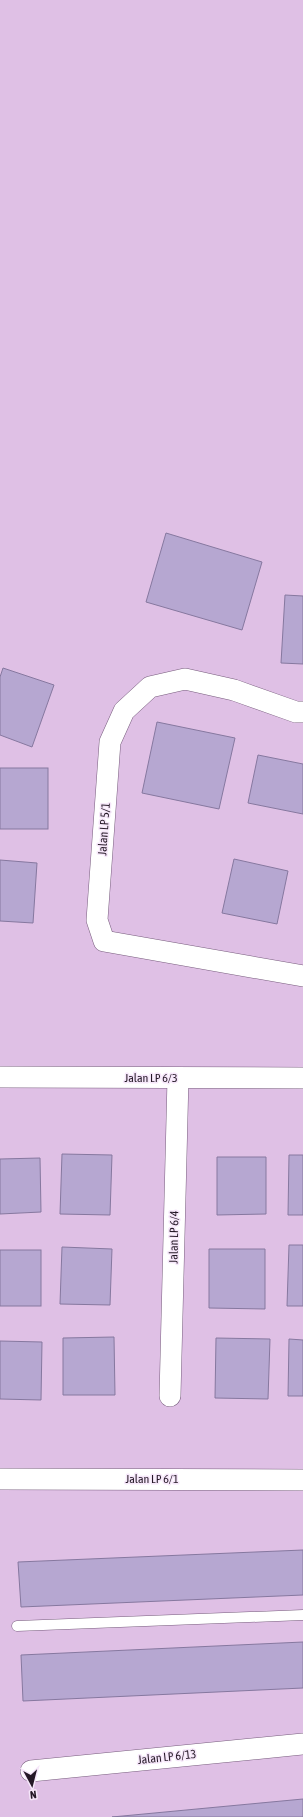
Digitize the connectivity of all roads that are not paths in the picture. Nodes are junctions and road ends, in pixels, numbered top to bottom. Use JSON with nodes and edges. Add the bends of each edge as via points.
{"nodes":[{"id":1,"x":303,"y":712,"type":"edge"},
{"id":2,"x":303,"y":976,"type":"edge"},
{"id":3,"x":0,"y":1077,"type":"edge"},
{"id":4,"x":178,"y":1078,"type":"junction"},
{"id":5,"x":303,"y":1078,"type":"edge"},
{"id":6,"x":170,"y":1396,"type":"dead end"},
{"id":7,"x":0,"y":1479,"type":"edge"},
{"id":8,"x":303,"y":1480,"type":"edge"},
{"id":9,"x":303,"y":1615,"type":"edge"},
{"id":10,"x":17,"y":1626,"type":"dead end"},
{"id":11,"x":303,"y":1744,"type":"edge"},
{"id":12,"x":31,"y":1771,"type":"dead end"}],
"edges":[{"from":1,"to":2,"type":"street","name":"Jalan LP 5/1","via":[[296,712],[234,690],[185,679],[150,687],[124,710],[110,742],[97,920],[104,941]]},
{"from":3,"to":4,"type":"street","name":"Jalan LP 6/3"},
{"from":4,"to":5,"type":"street","name":"Jalan LP 6/3"},
{"from":4,"to":6,"type":"street","name":"Jalan LP 6/4"},
{"from":7,"to":8,"type":"street","name":"Jalan LP 6/1"},
{"from":9,"to":10,"type":"lane"},
{"from":11,"to":12,"type":"street","name":"Jalan LP 6/13"}]}
